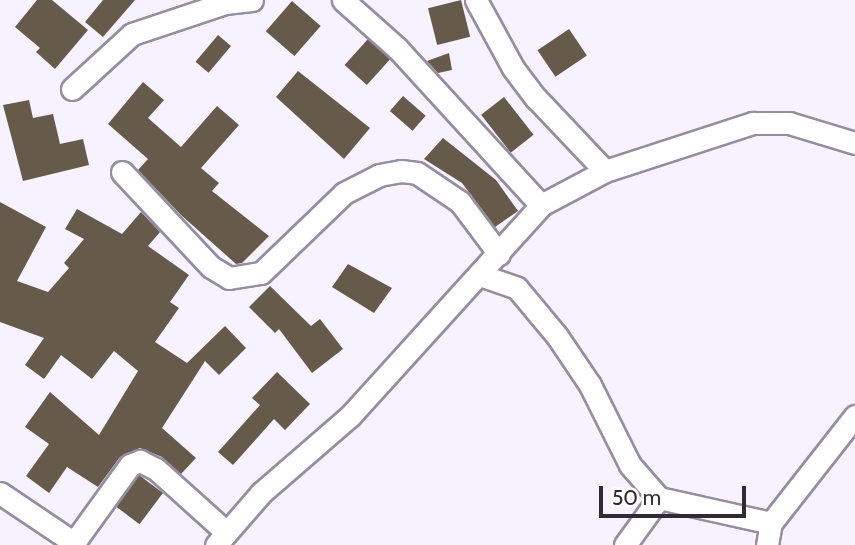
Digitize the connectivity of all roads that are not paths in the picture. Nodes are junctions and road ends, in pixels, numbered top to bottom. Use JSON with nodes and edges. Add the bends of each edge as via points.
{"nodes":[{"id":1,"x":252,"y":0,"type":"edge"},
{"id":2,"x":343,"y":0,"type":"edge"},
{"id":3,"x":476,"y":0,"type":"edge"},
{"id":4,"x":72,"y":89,"type":"dead end"},
{"id":5,"x":855,"y":143,"type":"edge"},
{"id":6,"x":606,"y":171,"type":"junction"},
{"id":7,"x":122,"y":172,"type":"dead end"},
{"id":8,"x":541,"y":205,"type":"junction"},
{"id":9,"x":499,"y":254,"type":"junction"},
{"id":10,"x":480,"y":275,"type":"junction"},
{"id":11,"x":855,"y":416,"type":"edge"},
{"id":12,"x":0,"y":492,"type":"edge"},
{"id":13,"x":659,"y":498,"type":"junction"},
{"id":14,"x":771,"y":523,"type":"junction"},
{"id":15,"x":221,"y":539,"type":"edge"},
{"id":16,"x":625,"y":545,"type":"edge"},
{"id":17,"x":766,"y":545,"type":"edge"}],
"edges":[{"from":1,"to":4,"type":"street","via":[[225,3],[132,34]]},
{"from":2,"to":8,"type":"street","via":[[397,48]]},
{"from":3,"to":6,"type":"street","via":[[521,78]]},
{"from":5,"to":6,"type":"street","via":[[789,123],[753,122]]},
{"from":6,"to":8,"type":"street"},
{"from":7,"to":9,"type":"street","via":[[211,267],[229,278],[261,273],[344,194],[379,175],[401,171],[417,173],[460,202]]},
{"from":8,"to":9,"type":"street"},
{"from":9,"to":10,"type":"street"},
{"from":10,"to":13,"type":"street","via":[[517,288],[557,336],[590,385],[630,465]]},
{"from":10,"to":15,"type":"street","via":[[324,443],[261,493]]},
{"from":11,"to":14,"type":"street"},
{"from":12,"to":15,"type":"street","via":[[70,540],[78,537],[130,465],[140,461],[156,469]]},
{"from":13,"to":14,"type":"street"},
{"from":13,"to":16,"type":"street"},
{"from":14,"to":17,"type":"street"}]}
